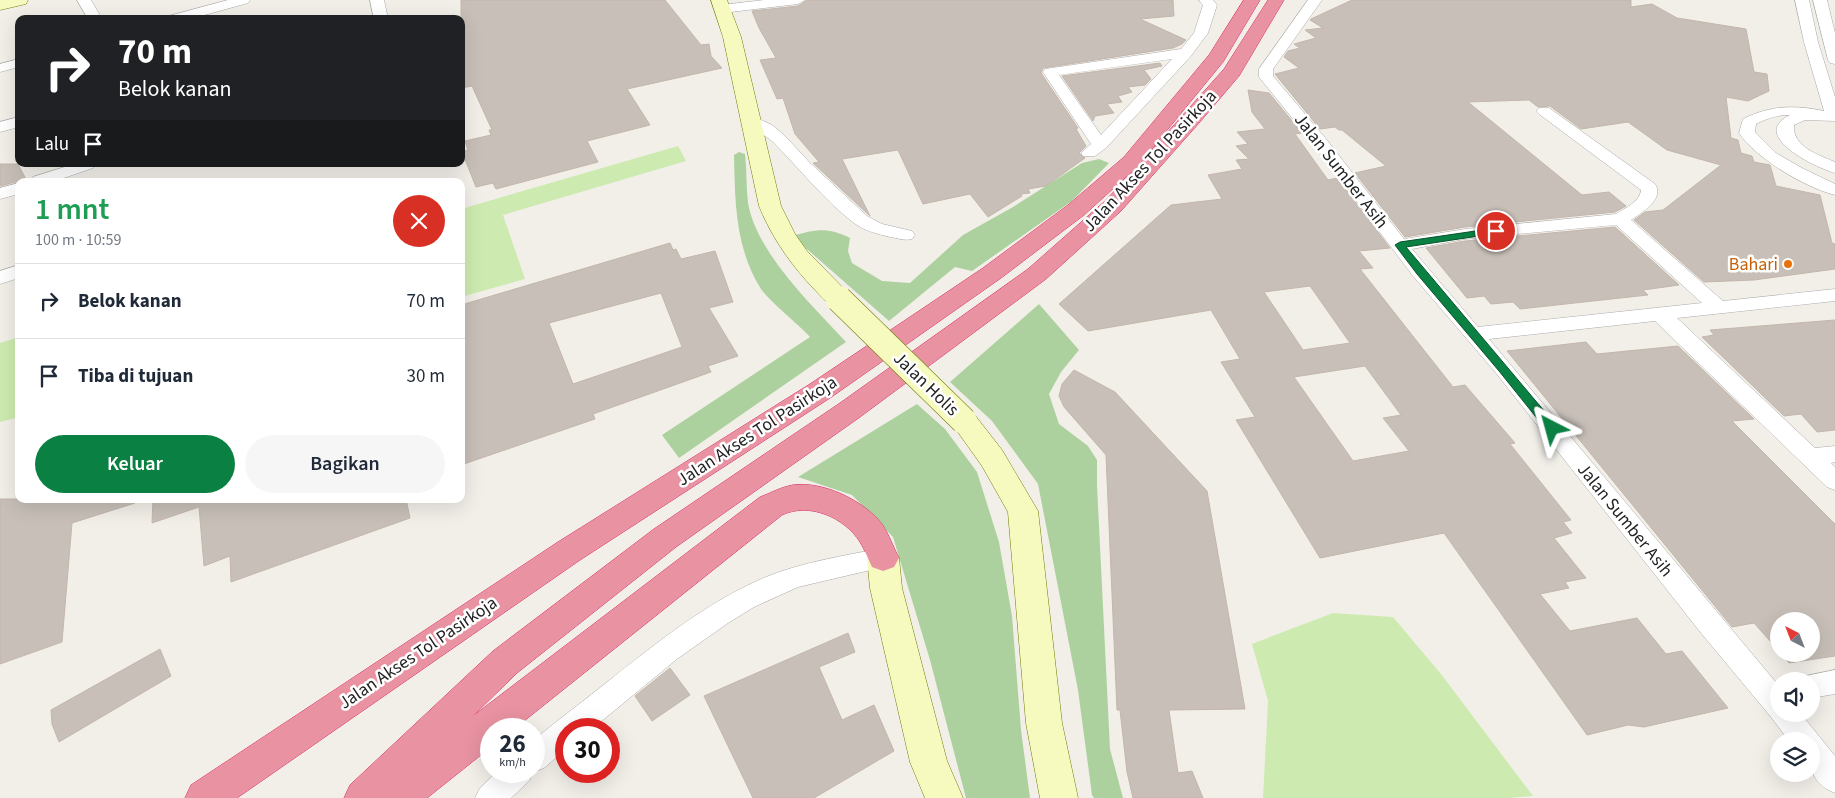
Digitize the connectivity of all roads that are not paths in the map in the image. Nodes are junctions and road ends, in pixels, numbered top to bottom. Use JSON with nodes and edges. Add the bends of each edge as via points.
{"nodes":[{"id":1,"x":20,"y":0,"type":"edge"},
{"id":2,"x":84,"y":0,"type":"edge"},
{"id":3,"x":377,"y":0,"type":"edge"},
{"id":4,"x":798,"y":0,"type":"edge"},
{"id":5,"x":1252,"y":0,"type":"edge"},
{"id":6,"x":1276,"y":0,"type":"edge"},
{"id":7,"x":1315,"y":0,"type":"edge"},
{"id":8,"x":1802,"y":0,"type":"edge"},
{"id":9,"x":1820,"y":0,"type":"edge"},
{"id":10,"x":1210,"y":2,"type":"edge"},
{"id":11,"x":244,"y":3,"type":"edge"},
{"id":12,"x":0,"y":5,"type":"edge"},
{"id":13,"x":721,"y":5,"type":"edge"},
{"id":14,"x":93,"y":15,"type":"edge"},
{"id":15,"x":192,"y":15,"type":"edge"},
{"id":16,"x":381,"y":15,"type":"edge"},
{"id":17,"x":1186,"y":53,"type":"junction"},
{"id":18,"x":1835,"y":60,"type":"edge"},
{"id":19,"x":15,"y":64,"type":"edge"},
{"id":20,"x":0,"y":68,"type":"edge"},
{"id":21,"x":1544,"y":111,"type":"dead end"},
{"id":22,"x":1817,"y":114,"type":"junction"},
{"id":23,"x":1834,"y":116,"type":"edge"},
{"id":24,"x":750,"y":120,"type":"junction"},
{"id":25,"x":15,"y":123,"type":"edge"},
{"id":26,"x":0,"y":127,"type":"edge"},
{"id":27,"x":1835,"y":168,"type":"edge"},
{"id":28,"x":87,"y":170,"type":"edge"},
{"id":29,"x":52,"y":178,"type":"edge"},
{"id":30,"x":15,"y":189,"type":"edge"},
{"id":31,"x":1835,"y":190,"type":"edge"},
{"id":32,"x":0,"y":194,"type":"edge"},
{"id":33,"x":1620,"y":219,"type":"junction"},
{"id":34,"x":906,"y":235,"type":"dead end"},
{"id":35,"x":1400,"y":245,"type":"junction"},
{"id":36,"x":15,"y":272,"type":"edge"},
{"id":37,"x":0,"y":278,"type":"edge"},
{"id":38,"x":1835,"y":295,"type":"edge"},
{"id":39,"x":1719,"y":308,"type":"junction"},
{"id":40,"x":1660,"y":314,"type":"junction"},
{"id":41,"x":1473,"y":334,"type":"junction"},
{"id":42,"x":1835,"y":454,"type":"edge"},
{"id":43,"x":1810,"y":457,"type":"junction"},
{"id":44,"x":1835,"y":481,"type":"edge"},
{"id":45,"x":883,"y":558,"type":"junction"},
{"id":46,"x":1835,"y":682,"type":"edge"},
{"id":47,"x":1820,"y":684,"type":"edge"},
{"id":48,"x":1770,"y":694,"type":"edge"},
{"id":49,"x":584,"y":718,"type":"edge"},
{"id":50,"x":555,"y":740,"type":"edge"},
{"id":51,"x":545,"y":749,"type":"edge"},
{"id":52,"x":1820,"y":760,"type":"edge"},
{"id":53,"x":1835,"y":779,"type":"edge"},
{"id":54,"x":506,"y":783,"type":"edge"},
{"id":55,"x":204,"y":798,"type":"edge"},
{"id":56,"x":363,"y":798,"type":"edge"},
{"id":57,"x":397,"y":798,"type":"edge"},
{"id":58,"x":490,"y":798,"type":"edge"},
{"id":59,"x":944,"y":798,"type":"edge"},
{"id":60,"x":1059,"y":798,"type":"edge"}],
"edges":[{"from":1,"to":12,"type":"street"},
{"from":2,"to":14,"type":"street"},
{"from":3,"to":16,"type":"street"},
{"from":4,"to":13,"type":"street"},
{"from":5,"to":55,"type":"highway","name":"Jalan Akses Tol Pasirkoja","via":[[1216,58],[1131,161],[1076,210],[992,273],[820,391],[568,551]]},
{"from":6,"to":56,"type":"highway","name":"Jalan Akses Tol Pasirkoja","via":[[1232,72],[1192,120],[1113,206],[1037,274],[850,410],[665,538],[543,632],[505,662]]},
{"from":7,"to":35,"type":"street","name":"Jalan Sumber Asih","via":[[1266,69],[1266,77]]},
{"from":8,"to":23,"type":"street"},
{"from":9,"to":18,"type":"street"},
{"from":10,"to":17,"type":"street","via":[[1201,33]]},
{"from":11,"to":15,"type":"street"},
{"from":13,"to":24,"type":"street","name":"Jalan Holis","via":[[732,37]]},
{"from":17,"to":17,"type":"street","via":[[1094,149],[1050,72]]},
{"from":19,"to":20,"type":"street"},
{"from":21,"to":33,"type":"street","via":[[1649,188],[1649,195],[1640,206]]},
{"from":22,"to":23,"type":"street"},
{"from":22,"to":27,"type":"street","via":[[1803,115],[1786,123],[1786,137],[1804,154]]},
{"from":22,"to":31,"type":"street","via":[[1789,110],[1767,112],[1749,122],[1747,134],[1770,156]]},
{"from":24,"to":34,"type":"street","via":[[778,138],[861,220],[876,228]]},
{"from":24,"to":60,"type":"street","name":"Jalan Holis","bridge":true,"via":[[770,206],[779,230],[794,253],[964,420],[1010,485],[1023,510],[1044,723]]},
{"from":25,"to":26,"type":"street"},
{"from":28,"to":29,"type":"street"},
{"from":30,"to":32,"type":"street"},
{"from":33,"to":35,"type":"street","via":[[1465,234]]},
{"from":33,"to":39,"type":"street"},
{"from":35,"to":41,"type":"street","name":"Jalan Sumber Asih"},
{"from":36,"to":37,"type":"street"},
{"from":38,"to":39,"type":"street"},
{"from":39,"to":40,"type":"street"},
{"from":40,"to":41,"type":"street"},
{"from":40,"to":43,"type":"street"},
{"from":41,"to":48,"type":"street","name":"Jalan Sumber Asih","via":[[1710,626]]},
{"from":42,"to":43,"type":"street"},
{"from":43,"to":44,"type":"street"},
{"from":45,"to":49,"type":"street","via":[[806,575],[744,600],[701,627]]},
{"from":45,"to":57,"type":"highway","via":[[872,533],[839,506],[796,497],[771,506]]},
{"from":45,"to":59,"type":"street","via":[[886,588],[929,762]]},
{"from":46,"to":47,"type":"street"},
{"from":50,"to":51,"type":"street"},
{"from":52,"to":53,"type":"street"},
{"from":54,"to":58,"type":"street"}]}
